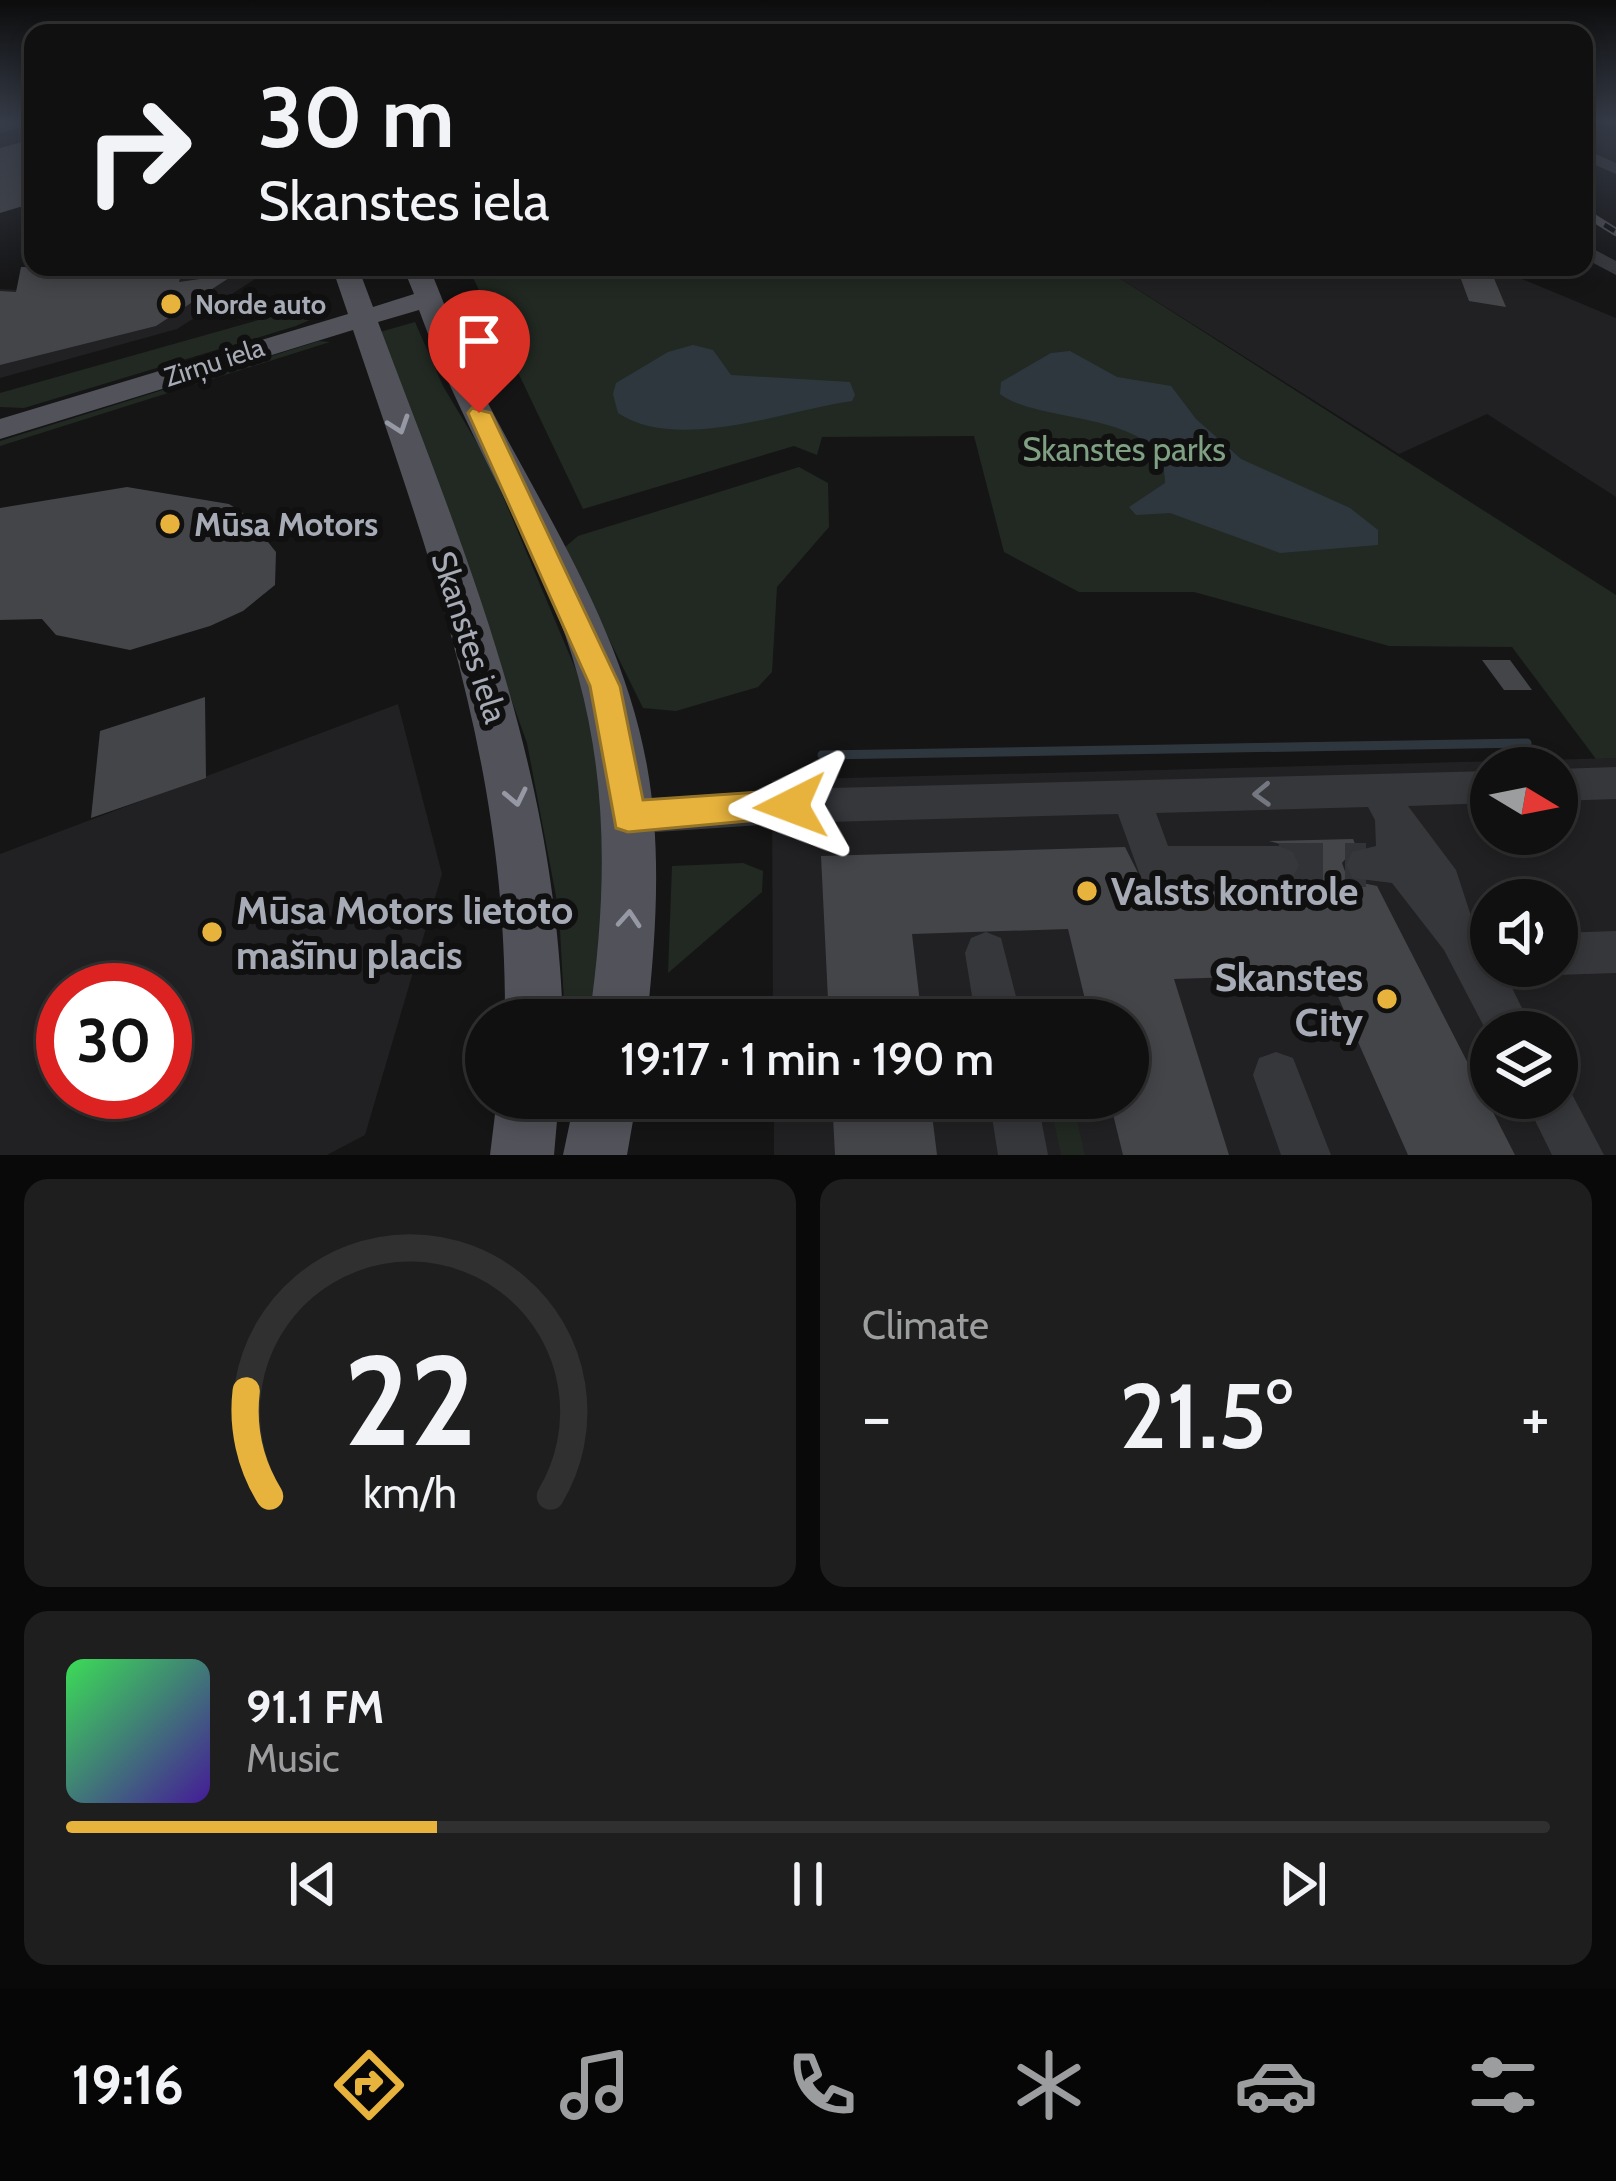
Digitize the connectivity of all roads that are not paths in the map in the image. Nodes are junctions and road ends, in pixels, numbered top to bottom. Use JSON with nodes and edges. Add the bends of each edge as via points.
{"nodes":[{"id":1,"x":348,"y":276,"type":"edge"},
{"id":2,"x":420,"y":276,"type":"edge"},
{"id":3,"x":429,"y":298,"type":"junction"},
{"id":4,"x":361,"y":314,"type":"junction"},
{"id":5,"x":0,"y":429,"type":"edge"},
{"id":6,"x":1578,"y":786,"type":"edge"},
{"id":7,"x":1470,"y":790,"type":"edge"},
{"id":8,"x":1611,"y":790,"type":"edge"},
{"id":9,"x":1132,"y":798,"type":"junction"},
{"id":10,"x":1386,"y":804,"type":"junction"},
{"id":11,"x":628,"y":817,"type":"junction"},
{"id":12,"x":1279,"y":865,"type":"tunnel mouth"},
{"id":13,"x":1470,"y":944,"type":"edge"},
{"id":14,"x":1470,"y":945,"type":"edge"},
{"id":15,"x":986,"y":952,"type":"dead end"},
{"id":16,"x":1616,"y":952,"type":"edge"},
{"id":17,"x":1578,"y":953,"type":"edge"},
{"id":18,"x":533,"y":999,"type":"edge"},
{"id":19,"x":620,"y":999,"type":"edge"},
{"id":20,"x":995,"y":999,"type":"edge"},
{"id":21,"x":1276,"y":1075,"type":"dead end"},
{"id":22,"x":526,"y":1119,"type":"edge"},
{"id":23,"x":602,"y":1119,"type":"edge"},
{"id":24,"x":1017,"y":1119,"type":"edge"},
{"id":25,"x":1560,"y":1119,"type":"edge"},
{"id":26,"x":522,"y":1155,"type":"edge"},
{"id":27,"x":595,"y":1155,"type":"edge"},
{"id":28,"x":1023,"y":1155,"type":"edge"},
{"id":29,"x":1306,"y":1155,"type":"edge"},
{"id":30,"x":1580,"y":1155,"type":"edge"}],
"edges":[{"from":1,"to":4,"type":"main road","name":"Skanstes iela"},
{"from":2,"to":3,"type":"main road"},
{"from":3,"to":4,"type":"main road","name":"Zirņu iela"},
{"from":3,"to":11,"type":"main road","via":[[590,647],[617,732]]},
{"from":4,"to":5,"type":"main road","name":"Zirņu iela"},
{"from":4,"to":18,"type":"main road","name":"Skanstes iela","one_way":true,"via":[[509,762],[533,919]]},
{"from":6,"to":8,"type":"street"},
{"from":7,"to":10,"type":"street"},
{"from":10,"to":9,"type":"street","one_way":true},
{"from":9,"to":11,"type":"street"},
{"from":9,"to":12,"type":"street","via":[[1155,866]]},
{"from":10,"to":13,"type":"street","via":[[1430,861]]},
{"from":10,"to":14,"type":"street","via":[[1385,864]]},
{"from":19,"to":11,"type":"main road","one_way":true},
{"from":15,"to":20,"type":"street"},
{"from":16,"to":17,"type":"street"},
{"from":21,"to":29,"type":"street"},
{"from":22,"to":26,"type":"main road"},
{"from":23,"to":27,"type":"main road"},
{"from":24,"to":28,"type":"street"},
{"from":25,"to":30,"type":"street"}]}
